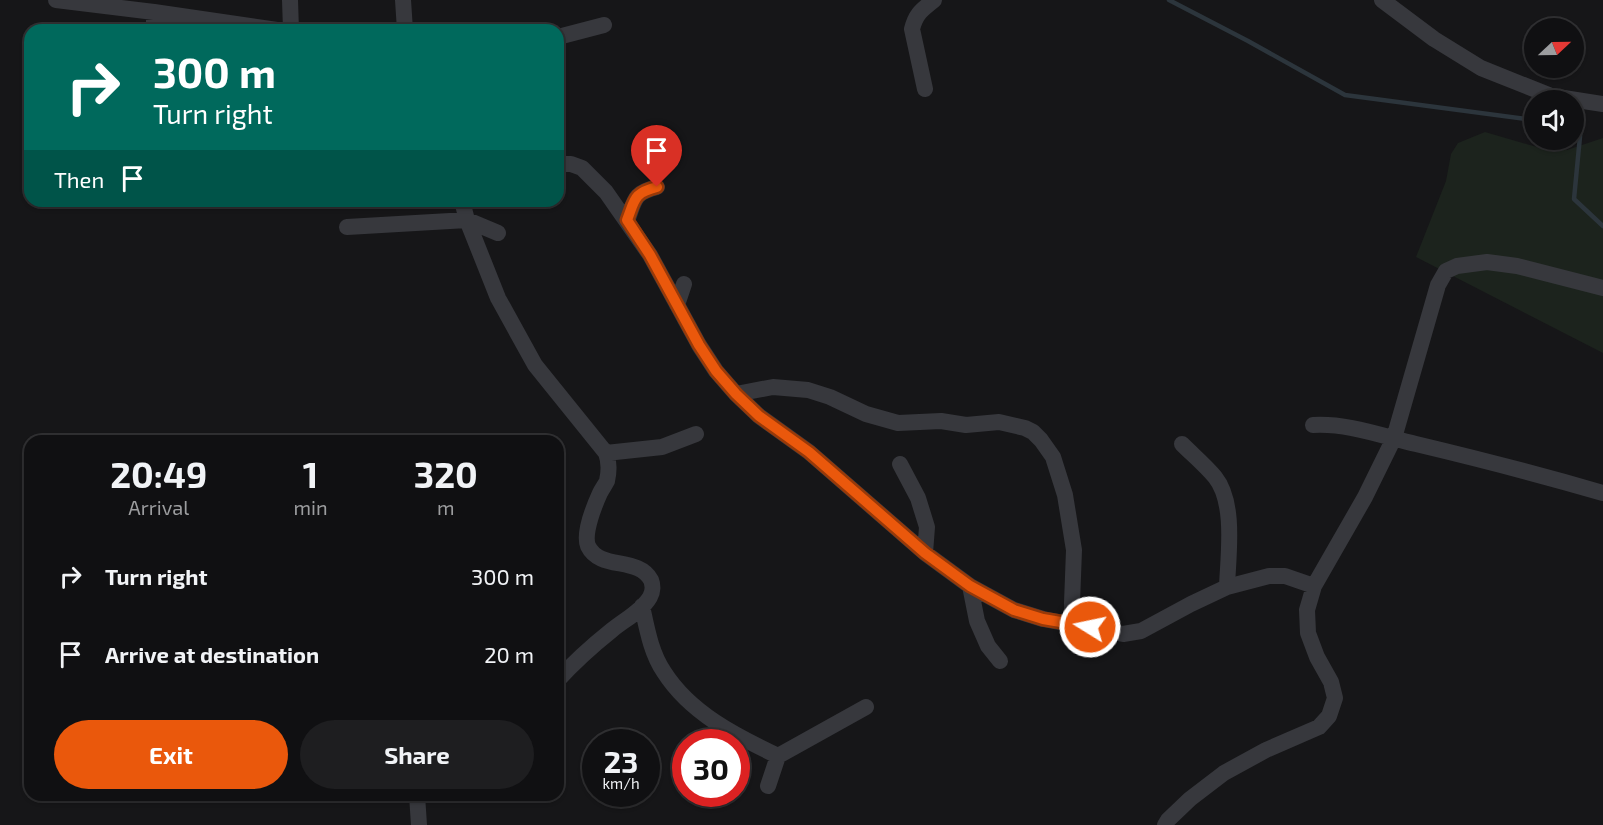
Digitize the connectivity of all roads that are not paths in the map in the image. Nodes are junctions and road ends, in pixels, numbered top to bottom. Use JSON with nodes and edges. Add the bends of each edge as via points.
{"nodes":[{"id":1,"x":56,"y":0,"type":"edge"},
{"id":2,"x":290,"y":0,"type":"edge"},
{"id":3,"x":403,"y":0,"type":"edge"},
{"id":4,"x":934,"y":0,"type":"edge"},
{"id":5,"x":1382,"y":0,"type":"edge"},
{"id":6,"x":154,"y":12,"type":"junction"},
{"id":7,"x":154,"y":24,"type":"edge"},
{"id":8,"x":237,"y":24,"type":"edge"},
{"id":9,"x":291,"y":24,"type":"edge"},
{"id":10,"x":405,"y":24,"type":"edge"},
{"id":11,"x":604,"y":25,"type":"dead end"},
{"id":12,"x":564,"y":35,"type":"edge"},
{"id":13,"x":925,"y":89,"type":"dead end"},
{"id":14,"x":1603,"y":104,"type":"edge"},
{"id":15,"x":564,"y":164,"type":"edge"},
{"id":16,"x":657,"y":187,"type":"dead end"},
{"id":17,"x":464,"y":207,"type":"edge"},
{"id":18,"x":467,"y":220,"type":"junction"},
{"id":19,"x":627,"y":220,"type":"junction"},
{"id":20,"x":347,"y":227,"type":"dead end"},
{"id":21,"x":498,"y":233,"type":"dead end"},
{"id":22,"x":684,"y":284,"type":"dead end"},
{"id":23,"x":1603,"y":288,"type":"edge"},
{"id":24,"x":677,"y":305,"type":"junction"},
{"id":25,"x":736,"y":394,"type":"junction"},
{"id":26,"x":1313,"y":426,"type":"dead end"},
{"id":27,"x":696,"y":434,"type":"dead end"},
{"id":28,"x":1394,"y":438,"type":"junction"},
{"id":29,"x":1182,"y":444,"type":"dead end"},
{"id":30,"x":606,"y":453,"type":"junction"},
{"id":31,"x":900,"y":464,"type":"dead end"},
{"id":32,"x":1603,"y":493,"type":"edge"},
{"id":33,"x":925,"y":553,"type":"junction"},
{"id":34,"x":970,"y":586,"type":"junction"},
{"id":35,"x":1314,"y":586,"type":"junction"},
{"id":36,"x":1227,"y":587,"type":"junction"},
{"id":37,"x":642,"y":606,"type":"junction"},
{"id":38,"x":1073,"y":624,"type":"junction"},
{"id":39,"x":1000,"y":661,"type":"dead end"},
{"id":40,"x":564,"y":673,"type":"edge"},
{"id":41,"x":866,"y":707,"type":"dead end"},
{"id":42,"x":778,"y":756,"type":"junction"},
{"id":43,"x":768,"y":786,"type":"dead end"},
{"id":44,"x":417,"y":801,"type":"edge"},
{"id":45,"x":419,"y":825,"type":"edge"},
{"id":46,"x":1165,"y":825,"type":"edge"}],
"edges":[{"from":1,"to":6,"type":"street"},
{"from":2,"to":9,"type":"street"},
{"from":3,"to":10,"type":"street"},
{"from":4,"to":13,"type":"street","via":[[921,10],[912,29]]},
{"from":5,"to":14,"type":"street","via":[[1481,68],[1551,96]]},
{"from":6,"to":7,"type":"street"},
{"from":6,"to":8,"type":"street"},
{"from":11,"to":12,"type":"street"},
{"from":15,"to":19,"type":"street","via":[[582,168]]},
{"from":16,"to":19,"type":"street","via":[[636,197]]},
{"from":17,"to":18,"type":"street"},
{"from":18,"to":20,"type":"street"},
{"from":18,"to":21,"type":"street"},
{"from":18,"to":30,"type":"street","via":[[498,298],[535,365]]},
{"from":19,"to":24,"type":"street"},
{"from":22,"to":24,"type":"street"},
{"from":23,"to":28,"type":"street","via":[[1487,262],[1446,271],[1438,285]]},
{"from":24,"to":25,"type":"street","via":[[716,371]]},
{"from":25,"to":33,"type":"street"},
{"from":25,"to":38,"type":"street","via":[[773,387],[808,390],[898,423],[999,422],[1033,432],[1053,457],[1065,495],[1074,550]]},
{"from":26,"to":28,"type":"street","via":[[1358,429]]},
{"from":27,"to":30,"type":"street","via":[[662,447]]},
{"from":28,"to":32,"type":"street"},
{"from":28,"to":35,"type":"street"},
{"from":29,"to":36,"type":"street","via":[[1216,478],[1224,495],[1228,515]]},
{"from":30,"to":37,"type":"street","via":[[607,481],[591,516],[588,546],[608,561],[646,573],[653,586]]},
{"from":31,"to":33,"type":"street","via":[[918,498],[927,527]]},
{"from":33,"to":34,"type":"street"},
{"from":34,"to":38,"type":"street","via":[[1014,610]]},
{"from":34,"to":39,"type":"street","via":[[977,621]]},
{"from":35,"to":36,"type":"street","via":[[1285,576],[1269,576]]},
{"from":35,"to":46,"type":"street","via":[[1307,610],[1308,633],[1331,682],[1335,698],[1329,716],[1319,727],[1224,773]]},
{"from":36,"to":38,"type":"street","via":[[1141,631],[1123,634]]},
{"from":37,"to":40,"type":"street"},
{"from":37,"to":42,"type":"street","via":[[649,639],[663,671],[676,688],[699,711],[736,736]]},
{"from":41,"to":42,"type":"street"},
{"from":42,"to":43,"type":"street"},
{"from":44,"to":45,"type":"street"}]}
